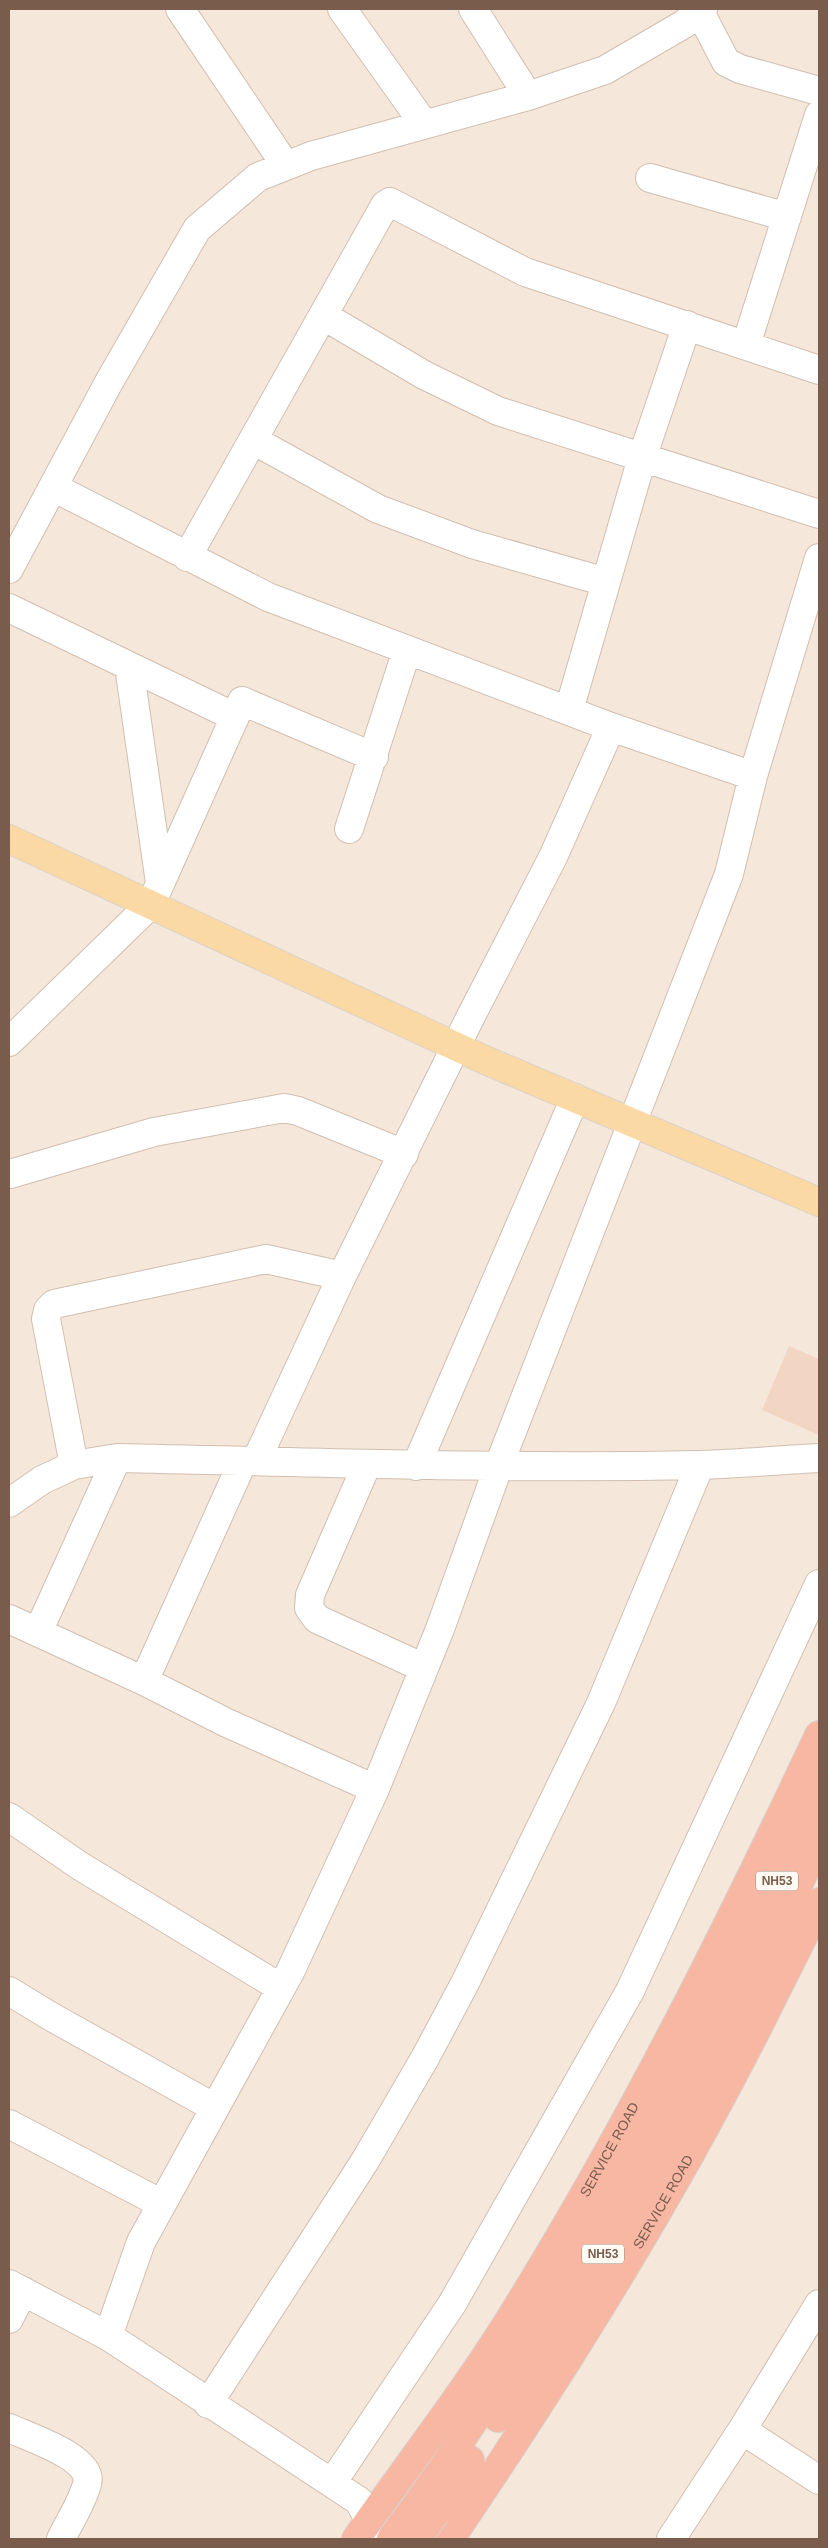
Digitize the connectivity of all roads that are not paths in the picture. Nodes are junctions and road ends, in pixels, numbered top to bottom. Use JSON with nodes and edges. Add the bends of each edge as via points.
{"nodes":[{"id":1,"x":180,"y":9,"type":"edge"},
{"id":2,"x":342,"y":9,"type":"edge"},
{"id":3,"x":473,"y":9,"type":"edge"},
{"id":4,"x":699,"y":10,"type":"edge"},
{"id":5,"x":819,"y":91,"type":"edge"},
{"id":6,"x":528,"y":96,"type":"junction"},
{"id":7,"x":819,"y":115,"type":"edge"},
{"id":8,"x":424,"y":124,"type":"junction"},
{"id":9,"x":286,"y":166,"type":"junction"},
{"id":10,"x":650,"y":178,"type":"dead end"},
{"id":11,"x":787,"y":217,"type":"junction"},
{"id":12,"x":324,"y":316,"type":"junction"},
{"id":13,"x":687,"y":325,"type":"junction"},
{"id":14,"x":746,"y":345,"type":"junction"},
{"id":15,"x":819,"y":370,"type":"edge"},
{"id":16,"x":253,"y":440,"type":"junction"},
{"id":17,"x":642,"y":458,"type":"junction"},
{"id":18,"x":54,"y":487,"type":"junction"},
{"id":19,"x":819,"y":514,"type":"edge"},
{"id":20,"x":187,"y":557,"type":"junction"},
{"id":21,"x":819,"y":558,"type":"edge"},
{"id":22,"x":9,"y":569,"type":"edge"},
{"id":23,"x":606,"y":582,"type":"junction"},
{"id":24,"x":9,"y":608,"type":"edge"},
{"id":25,"x":808,"y":632,"type":"edge"},
{"id":26,"x":407,"y":650,"type":"junction"},
{"id":27,"x":129,"y":666,"type":"junction"},
{"id":28,"x":569,"y":710,"type":"junction"},
{"id":29,"x":235,"y":717,"type":"junction"},
{"id":30,"x":611,"y":727,"type":"junction"},
{"id":31,"x":374,"y":757,"type":"junction"},
{"id":32,"x":753,"y":776,"type":"junction"},
{"id":33,"x":348,"y":829,"type":"dead end"},
{"id":34,"x":12,"y":845,"type":"edge"},
{"id":35,"x":155,"y":893,"type":"junction"},
{"id":36,"x":9,"y":1042,"type":"edge"},
{"id":37,"x":456,"y":1046,"type":"junction"},
{"id":38,"x":575,"y":1098,"type":"junction"},
{"id":39,"x":634,"y":1123,"type":"junction"},
{"id":40,"x":404,"y":1154,"type":"junction"},
{"id":41,"x":10,"y":1174,"type":"edge"},
{"id":42,"x":818,"y":1197,"type":"edge"},
{"id":43,"x":342,"y":1276,"type":"junction"},
{"id":44,"x":118,"y":1458,"type":"junction"},
{"id":45,"x":819,"y":1458,"type":"edge"},
{"id":46,"x":249,"y":1461,"type":"junction"},
{"id":47,"x":367,"y":1464,"type":"junction"},
{"id":48,"x":74,"y":1465,"type":"junction"},
{"id":49,"x":499,"y":1465,"type":"junction"},
{"id":50,"x":700,"y":1465,"type":"junction"},
{"id":51,"x":416,"y":1466,"type":"junction"},
{"id":52,"x":9,"y":1503,"type":"edge"},
{"id":53,"x":819,"y":1584,"type":"edge"},
{"id":54,"x":9,"y":1619,"type":"edge"},
{"id":55,"x":38,"y":1632,"type":"junction"},
{"id":56,"x":424,"y":1668,"type":"junction"},
{"id":57,"x":144,"y":1681,"type":"junction"},
{"id":58,"x":819,"y":1735,"type":"edge"},
{"id":59,"x":819,"y":1786,"type":"edge"},
{"id":60,"x":375,"y":1789,"type":"junction"},
{"id":61,"x":9,"y":1817,"type":"edge"},
{"id":62,"x":819,"y":1840,"type":"edge"},
{"id":63,"x":819,"y":1902,"type":"edge"},
{"id":64,"x":282,"y":1988,"type":"junction"},
{"id":65,"x":9,"y":1991,"type":"edge"},
{"id":66,"x":215,"y":2108,"type":"junction"},
{"id":67,"x":9,"y":2124,"type":"edge"},
{"id":68,"x":162,"y":2204,"type":"junction"},
{"id":69,"x":16,"y":2288,"type":"edge"},
{"id":70,"x":9,"y":2319,"type":"edge"},
{"id":71,"x":815,"y":2320,"type":"edge"},
{"id":72,"x":108,"y":2336,"type":"junction"},
{"id":73,"x":208,"y":2404,"type":"junction"},
{"id":74,"x":9,"y":2428,"type":"edge"},
{"id":75,"x":742,"y":2430,"type":"junction"},
{"id":76,"x":819,"y":2480,"type":"edge"},
{"id":77,"x":332,"y":2482,"type":"junction"},
{"id":78,"x":367,"y":2516,"type":"edge"},
{"id":79,"x":431,"y":2518,"type":"edge"},
{"id":80,"x":60,"y":2539,"type":"edge"},
{"id":81,"x":392,"y":2539,"type":"edge"},
{"id":82,"x":398,"y":2539,"type":"edge"},
{"id":83,"x":417,"y":2539,"type":"edge"},
{"id":84,"x":450,"y":2539,"type":"edge"},
{"id":85,"x":671,"y":2539,"type":"edge"}],
"edges":[{"from":1,"to":9,"type":"street"},
{"from":2,"to":8,"type":"street"},
{"from":3,"to":6,"type":"street"},
{"from":4,"to":5,"type":"street","via":[[726,62],[740,69]]},
{"from":4,"to":6,"type":"street","via":[[684,24],[605,70]]},
{"from":6,"to":8,"type":"street"},
{"from":7,"to":11,"type":"street"},
{"from":8,"to":9,"type":"street"},
{"from":9,"to":18,"type":"street","via":[[258,177],[197,229],[109,382]]},
{"from":10,"to":11,"type":"street"},
{"from":11,"to":14,"type":"street"},
{"from":12,"to":13,"type":"street","via":[[385,205],[390,202],[525,272]]},
{"from":12,"to":16,"type":"street"},
{"from":12,"to":17,"type":"street","via":[[424,374],[498,411]]},
{"from":13,"to":14,"type":"street"},
{"from":13,"to":17,"type":"street"},
{"from":14,"to":15,"type":"street"},
{"from":16,"to":20,"type":"street"},
{"from":16,"to":23,"type":"street","via":[[378,509],[472,544]]},
{"from":17,"to":19,"type":"street"},
{"from":17,"to":23,"type":"street"},
{"from":18,"to":20,"type":"street"},
{"from":18,"to":22,"type":"street"},
{"from":20,"to":26,"type":"street","via":[[268,597]]},
{"from":21,"to":25,"type":"street"},
{"from":23,"to":28,"type":"street"},
{"from":24,"to":27,"type":"street"},
{"from":25,"to":32,"type":"street"},
{"from":26,"to":28,"type":"street"},
{"from":26,"to":31,"type":"street"},
{"from":27,"to":29,"type":"street"},
{"from":27,"to":35,"type":"street"},
{"from":28,"to":30,"type":"street"},
{"from":29,"to":31,"type":"street","via":[[242,701]]},
{"from":29,"to":35,"type":"street"},
{"from":30,"to":32,"type":"street"},
{"from":30,"to":37,"type":"street","via":[[553,857]]},
{"from":31,"to":33,"type":"street"},
{"from":32,"to":39,"type":"street","via":[[729,874]]},
{"from":34,"to":35,"type":"main road"},
{"from":35,"to":36,"type":"street"},
{"from":35,"to":37,"type":"main road"},
{"from":37,"to":38,"type":"main road"},
{"from":37,"to":40,"type":"street"},
{"from":38,"to":39,"type":"main road"},
{"from":38,"to":51,"type":"street"},
{"from":39,"to":42,"type":"main road"},
{"from":39,"to":49,"type":"street"},
{"from":40,"to":41,"type":"street","via":[[284,1108],[154,1132]]},
{"from":40,"to":43,"type":"street"},
{"from":43,"to":46,"type":"street"},
{"from":43,"to":48,"type":"street","via":[[266,1259],[54,1304],[46,1319]]},
{"from":44,"to":46,"type":"street"},
{"from":44,"to":48,"type":"street"},
{"from":44,"to":55,"type":"street"},
{"from":45,"to":50,"type":"street"},
{"from":46,"to":47,"type":"street"},
{"from":46,"to":57,"type":"street"},
{"from":47,"to":51,"type":"street"},
{"from":47,"to":56,"type":"street","via":[[310,1594],[309,1608],[317,1619]]},
{"from":48,"to":52,"type":"street","via":[[42,1480]]},
{"from":49,"to":50,"type":"street"},
{"from":49,"to":51,"type":"street"},
{"from":49,"to":56,"type":"street"},
{"from":50,"to":73,"type":"street","via":[[601,1703],[425,2058],[365,2161]]},
{"from":53,"to":77,"type":"street","via":[[630,1990],[452,2304]]},
{"from":54,"to":55,"type":"street"},
{"from":55,"to":57,"type":"street"},
{"from":56,"to":60,"type":"street"},
{"from":57,"to":60,"type":"street","via":[[227,1723]]},
{"from":58,"to":78,"type":"highway","name":"SERVICE ROAD","via":[[707,1969],[579,2203],[483,2360]]},
{"from":59,"to":79,"type":"highway","number":"NH53","via":[[760,1918],[662,2107],[480,2413]]},
{"from":60,"to":64,"type":"street"},
{"from":61,"to":64,"type":"street","via":[[80,1866]]},
{"from":62,"to":79,"type":"highway","number":"NH53","via":[[746,1998],[673,2132],[582,2289]]},
{"from":63,"to":84,"type":"highway","name":"SERVICE ROAD","via":[[738,2066],[674,2184],[516,2442]]},
{"from":64,"to":66,"type":"street"},
{"from":65,"to":66,"type":"street"},
{"from":66,"to":68,"type":"street"},
{"from":67,"to":68,"type":"street"},
{"from":68,"to":72,"type":"street","via":[[141,2242]]},
{"from":69,"to":70,"type":"street"},
{"from":69,"to":72,"type":"street"},
{"from":71,"to":75,"type":"street"},
{"from":72,"to":73,"type":"street"},
{"from":73,"to":77,"type":"street"},
{"from":74,"to":80,"type":"street","via":[[76,2459],[86,2468],[88,2482]]},
{"from":75,"to":76,"type":"street"},
{"from":75,"to":85,"type":"street"},
{"from":77,"to":78,"type":"street"},
{"from":78,"to":79,"type":"street"},
{"from":78,"to":82,"type":"street"},
{"from":79,"to":81,"type":"highway","bridge":true},
{"from":79,"to":83,"type":"highway","number":"NH53","bridge":true}]}
